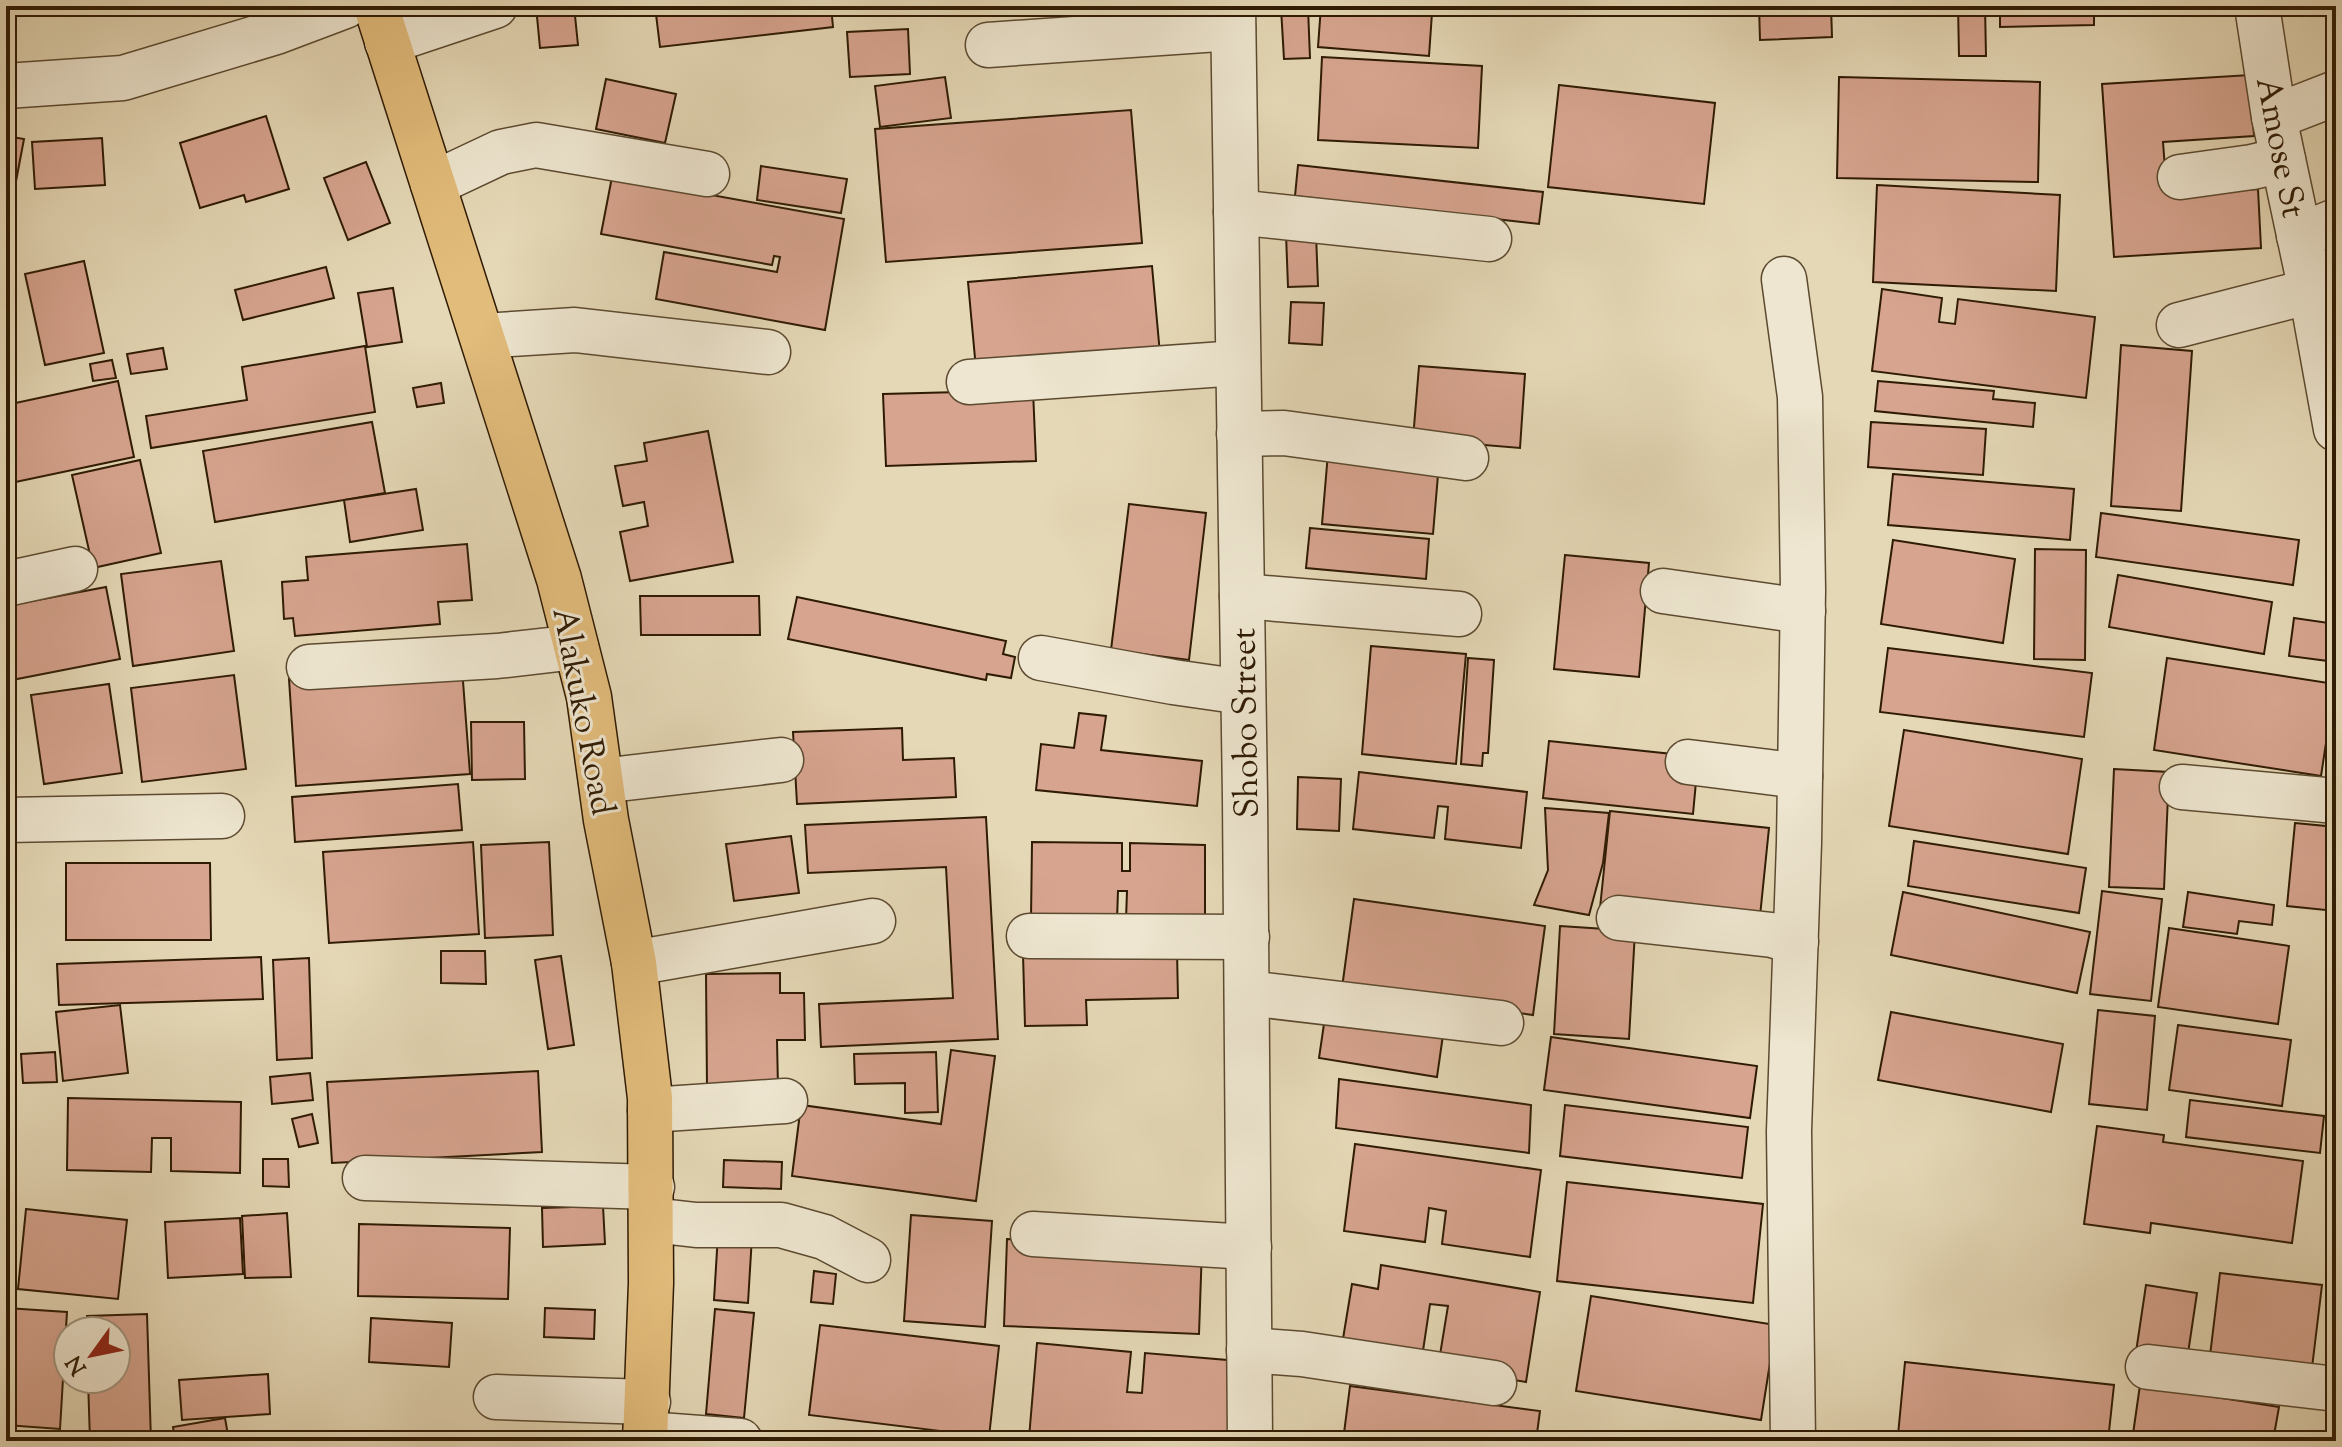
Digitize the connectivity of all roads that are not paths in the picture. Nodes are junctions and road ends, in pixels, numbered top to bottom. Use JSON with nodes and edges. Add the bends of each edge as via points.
{"nodes":[{"id":1,"x":345,"y":6,"type":"edge"},
{"id":2,"x":495,"y":6,"type":"edge"},
{"id":3,"x":2257,"y":6,"type":"edge"},
{"id":4,"x":1233,"y":17,"type":"edge"},
{"id":5,"x":381,"y":24,"type":"edge"},
{"id":6,"x":988,"y":45,"type":"dead end"},
{"id":7,"x":6,"y":86,"type":"edge"},
{"id":8,"x":2336,"y":93,"type":"edge"},
{"id":9,"x":2274,"y":117,"type":"junction"},
{"id":10,"x":2283,"y":160,"type":"junction"},
{"id":11,"x":707,"y":174,"type":"dead end"},
{"id":12,"x":2180,"y":177,"type":"dead end"},
{"id":13,"x":433,"y":184,"type":"junction"},
{"id":14,"x":1236,"y":212,"type":"junction"},
{"id":15,"x":2317,"y":228,"type":"edge"},
{"id":16,"x":1489,"y":239,"type":"dead end"},
{"id":17,"x":1784,"y":279,"type":"dead end"},
{"id":18,"x":2311,"y":291,"type":"junction"},
{"id":19,"x":2179,"y":325,"type":"dead end"},
{"id":20,"x":482,"y":336,"type":"junction"},
{"id":21,"x":768,"y":352,"type":"dead end"},
{"id":22,"x":1238,"y":363,"type":"junction"},
{"id":23,"x":969,"y":382,"type":"dead end"},
{"id":24,"x":2336,"y":429,"type":"edge"},
{"id":25,"x":1239,"y":434,"type":"junction"},
{"id":26,"x":1466,"y":458,"type":"dead end"},
{"id":27,"x":75,"y":569,"type":"dead end"},
{"id":28,"x":6,"y":584,"type":"edge"},
{"id":29,"x":1663,"y":591,"type":"dead end"},
{"id":30,"x":1242,"y":596,"type":"junction"},
{"id":31,"x":1803,"y":611,"type":"junction"},
{"id":32,"x":1459,"y":614,"type":"dead end"},
{"id":33,"x":576,"y":647,"type":"junction"},
{"id":34,"x":1041,"y":658,"type":"dead end"},
{"id":35,"x":309,"y":667,"type":"dead end"},
{"id":36,"x":1243,"y":692,"type":"junction"},
{"id":37,"x":781,"y":760,"type":"dead end"},
{"id":38,"x":1688,"y":762,"type":"dead end"},
{"id":39,"x":1800,"y":776,"type":"junction"},
{"id":40,"x":601,"y":781,"type":"junction"},
{"id":41,"x":2182,"y":787,"type":"dead end"},
{"id":42,"x":2336,"y":801,"type":"edge"},
{"id":43,"x":222,"y":816,"type":"dead end"},
{"id":44,"x":6,"y":820,"type":"edge"},
{"id":45,"x":1619,"y":918,"type":"dead end"},
{"id":46,"x":873,"y":921,"type":"dead end"},
{"id":47,"x":1029,"y":936,"type":"dead end"},
{"id":48,"x":1247,"y":937,"type":"junction"},
{"id":49,"x":1796,"y":942,"type":"junction"},
{"id":50,"x":634,"y":963,"type":"junction"},
{"id":51,"x":1247,"y":993,"type":"junction"},
{"id":52,"x":1501,"y":1023,"type":"dead end"},
{"id":53,"x":785,"y":1101,"type":"dead end"},
{"id":54,"x":650,"y":1110,"type":"junction"},
{"id":55,"x":365,"y":1178,"type":"dead end"},
{"id":56,"x":652,"y":1203,"type":"junction"},
{"id":57,"x":1033,"y":1234,"type":"dead end"},
{"id":58,"x":1249,"y":1247,"type":"junction"},
{"id":59,"x":868,"y":1260,"type":"dead end"},
{"id":60,"x":1249,"y":1350,"type":"junction"},
{"id":61,"x":2148,"y":1367,"type":"dead end"},
{"id":62,"x":1494,"y":1383,"type":"dead end"},
{"id":63,"x":2336,"y":1389,"type":"edge"},
{"id":64,"x":496,"y":1397,"type":"dead end"},
{"id":65,"x":646,"y":1426,"type":"edge"},
{"id":66,"x":740,"y":1441,"type":"edge"},
{"id":67,"x":1250,"y":1441,"type":"edge"},
{"id":68,"x":1793,"y":1441,"type":"edge"}],
"edges":[{"from":1,"to":7,"type":"street","via":[[123,78]]},
{"from":2,"to":5,"type":"street"},
{"from":3,"to":9,"type":"street","name":"Amose St"},
{"from":4,"to":6,"type":"street"},
{"from":4,"to":14,"type":"street","name":"Shobo Street"},
{"from":5,"to":13,"type":"main road","name":"Alakuko Road"},
{"from":8,"to":9,"type":"street"},
{"from":9,"to":10,"type":"street","name":"Amose St"},
{"from":10,"to":12,"type":"street"},
{"from":10,"to":15,"type":"street","name":"Amose St"},
{"from":11,"to":13,"type":"street","via":[[536,145],[501,152]]},
{"from":13,"to":20,"type":"main road","name":"Alakuko Road"},
{"from":14,"to":16,"type":"street"},
{"from":14,"to":22,"type":"street","name":"Shobo Street"},
{"from":15,"to":18,"type":"street","name":"Amose St"},
{"from":17,"to":31,"type":"street","via":[[1800,397]]},
{"from":18,"to":19,"type":"street"},
{"from":18,"to":24,"type":"street","name":"Amose St"},
{"from":20,"to":21,"type":"street","via":[[575,330]]},
{"from":20,"to":33,"type":"main road","name":"Alakuko Road"},
{"from":22,"to":23,"type":"street"},
{"from":22,"to":25,"type":"street","name":"Shobo Street"},
{"from":25,"to":26,"type":"street","via":[[1284,433]]},
{"from":25,"to":30,"type":"street","name":"Shobo Street"},
{"from":27,"to":28,"type":"street"},
{"from":29,"to":31,"type":"street"},
{"from":30,"to":32,"type":"street"},
{"from":30,"to":36,"type":"street","name":"Shobo Street"},
{"from":31,"to":39,"type":"street"},
{"from":33,"to":35,"type":"street"},
{"from":33,"to":40,"type":"main road","name":"Alakuko Road"},
{"from":34,"to":36,"type":"street"},
{"from":36,"to":48,"type":"street","name":"Shobo Street"},
{"from":37,"to":40,"type":"street"},
{"from":38,"to":39,"type":"street"},
{"from":39,"to":49,"type":"street"},
{"from":40,"to":50,"type":"main road","name":"Alakuko Road"},
{"from":41,"to":42,"type":"street"},
{"from":43,"to":44,"type":"street"},
{"from":45,"to":49,"type":"street"},
{"from":46,"to":50,"type":"street"},
{"from":47,"to":48,"type":"street"},
{"from":48,"to":51,"type":"street","name":"Shobo Street"},
{"from":49,"to":68,"type":"street","via":[[1789,1131]]},
{"from":50,"to":54,"type":"main road","name":"Alakuko Road"},
{"from":51,"to":52,"type":"street"},
{"from":51,"to":58,"type":"street","name":"Shobo Street"},
{"from":53,"to":54,"type":"street"},
{"from":54,"to":56,"type":"main road","name":"Alakuko Road"},
{"from":55,"to":56,"type":"street"},
{"from":56,"to":59,"type":"street","via":[[696,1225],[781,1225],[824,1237]]},
{"from":56,"to":65,"type":"main road","name":"Alakuko Road"},
{"from":57,"to":58,"type":"street"},
{"from":58,"to":60,"type":"street","name":"Shobo Street"},
{"from":60,"to":62,"type":"street"},
{"from":60,"to":67,"type":"street","name":"Shobo Street"},
{"from":61,"to":63,"type":"street"},
{"from":64,"to":65,"type":"street"},
{"from":65,"to":66,"type":"street"}]}
